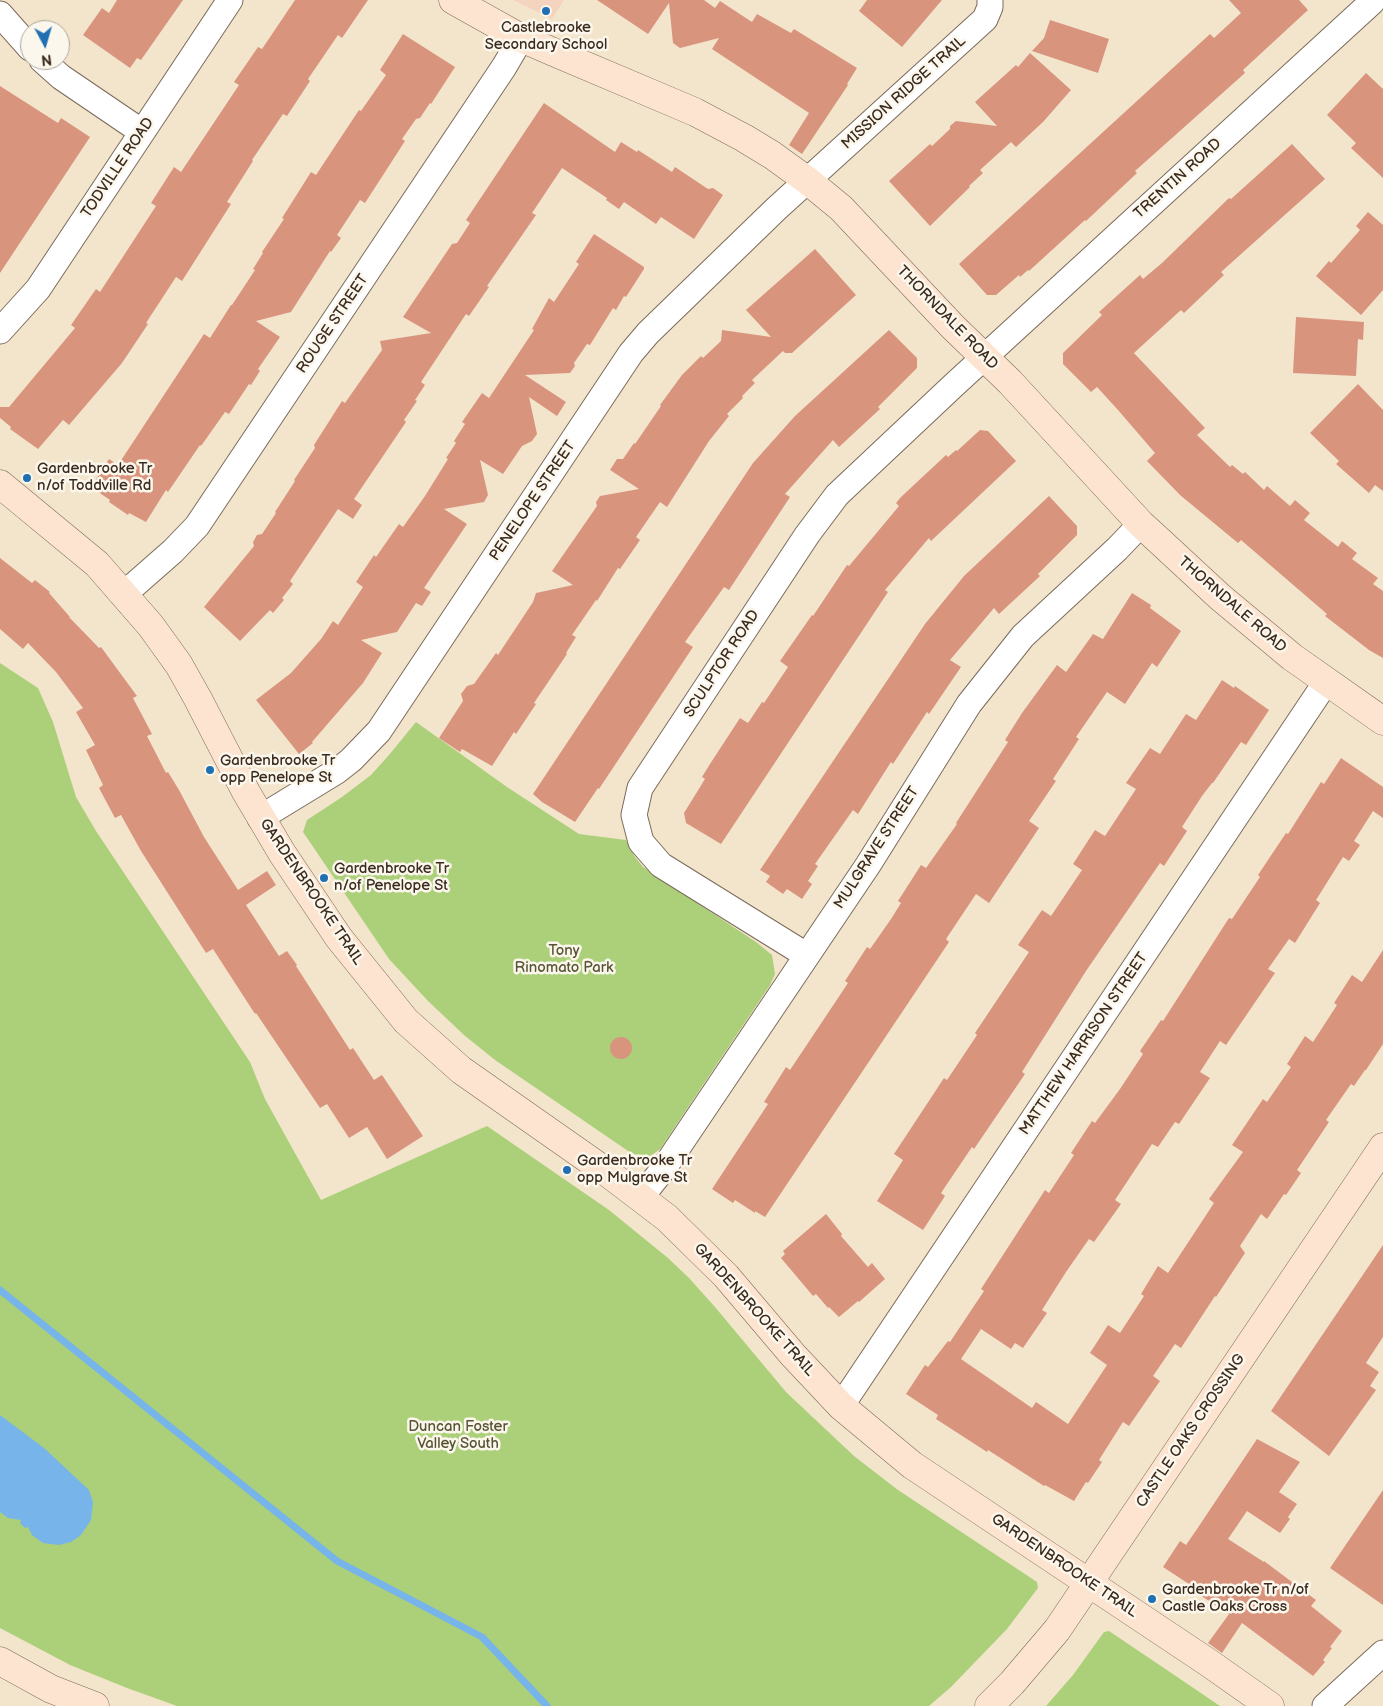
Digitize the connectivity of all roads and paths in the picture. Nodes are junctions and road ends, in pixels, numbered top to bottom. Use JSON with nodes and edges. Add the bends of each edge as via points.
{"nodes":[{"id":1,"x":230,"y":0,"type":"edge"},
{"id":2,"x":453,"y":0,"type":"edge"},
{"id":3,"x":990,"y":0,"type":"edge"},
{"id":4,"x":1375,"y":5,"type":"edge"},
{"id":5,"x":0,"y":14,"type":"edge"},
{"id":6,"x":20,"y":37,"type":"edge"},
{"id":7,"x":521,"y":38,"type":"junction"},
{"id":8,"x":53,"y":70,"type":"edge"},
{"id":9,"x":142,"y":132,"type":"junction"},
{"id":10,"x":808,"y":181,"type":"junction"},
{"id":11,"x":0,"y":331,"type":"edge"},
{"id":12,"x":984,"y":357,"type":"junction"},
{"id":13,"x":0,"y":484,"type":"edge"},
{"id":14,"x":1142,"y":524,"type":"junction"},
{"id":15,"x":124,"y":594,"type":"junction"},
{"id":16,"x":1326,"y":682,"type":"junction"},
{"id":17,"x":1383,"y":720,"type":"edge"},
{"id":18,"x":260,"y":818,"type":"junction"},
{"id":19,"x":806,"y":955,"type":"junction"},
{"id":20,"x":1383,"y":1147,"type":"edge"},
{"id":21,"x":640,"y":1197,"type":"junction"},
{"id":22,"x":842,"y":1406,"type":"junction"},
{"id":23,"x":1089,"y":1583,"type":"junction"},
{"id":24,"x":1383,"y":1653,"type":"edge"},
{"id":25,"x":0,"y":1661,"type":"edge"},
{"id":26,"x":95,"y":1706,"type":"edge"},
{"id":27,"x":989,"y":1706,"type":"edge"},
{"id":28,"x":1270,"y":1706,"type":"edge"},
{"id":29,"x":1325,"y":1706,"type":"edge"}],
"edges":[{"from":1,"to":9,"type":"street","name":"TODVILLE ROAD"},
{"from":2,"to":7,"type":"street","name":"THORNDALE ROAD"},
{"from":3,"to":10,"type":"street","name":"MISSION RIDGE TRAIL","via":[[985,20]]},
{"from":4,"to":12,"type":"street","name":"TRENTIN ROAD"},
{"from":5,"to":6,"type":"street"},
{"from":7,"to":10,"type":"street","name":"THORNDALE ROAD","via":[[695,112],[772,155]]},
{"from":7,"to":15,"type":"street","name":"ROUGE STREET","via":[[197,526]]},
{"from":8,"to":9,"type":"street"},
{"from":9,"to":11,"type":"street","name":"TODVILLE ROAD","via":[[38,289]]},
{"from":10,"to":12,"type":"street","name":"THORNDALE ROAD","via":[[841,208]]},
{"from":10,"to":18,"type":"street","name":"PENELOPE STREET","via":[[631,353],[379,732],[337,772]]},
{"from":12,"to":14,"type":"street","name":"THORNDALE ROAD"},
{"from":12,"to":19,"type":"street","name":"SCULPTOR ROAD","via":[[837,495],[807,535],[640,788],[634,816],[641,842],[661,865]]},
{"from":13,"to":15,"type":"street","name":"GARDENBROOKE TRAIL","via":[[97,564]]},
{"from":14,"to":16,"type":"street","name":"THORNDALE ROAD","via":[[1220,597]]},
{"from":14,"to":19,"type":"street","name":"MULGRAVE STREET","via":[[1022,636],[970,704],[868,865]]},
{"from":15,"to":18,"type":"street","name":"GARDENBROOKE TRAIL","via":[[179,665]]},
{"from":16,"to":17,"type":"street","name":"THORNDALE ROAD"},
{"from":16,"to":22,"type":"street","name":"MATTHEW HARRISON STREET"},
{"from":18,"to":21,"type":"street","name":"GARDENBROOKE TRAIL","via":[[339,938],[406,1021],[460,1070]]},
{"from":19,"to":21,"type":"street","name":"MULGRAVE STREET","via":[[664,1168]]},
{"from":20,"to":23,"type":"street","name":"CASTLE OAKS CROSSING"},
{"from":21,"to":22,"type":"street","name":"GARDENBROOKE TRAIL","via":[[667,1218],[726,1276],[793,1355]]},
{"from":22,"to":23,"type":"street","name":"GARDENBROOKE TRAIL","via":[[912,1465]]},
{"from":23,"to":27,"type":"street","name":"CASTLE OAKS CROSSING","via":[[1057,1630]]},
{"from":23,"to":28,"type":"street","name":"GARDENBROOKE TRAIL"},
{"from":24,"to":29,"type":"street"},
{"from":25,"to":26,"type":"street","via":[[51,1689]]}]}
